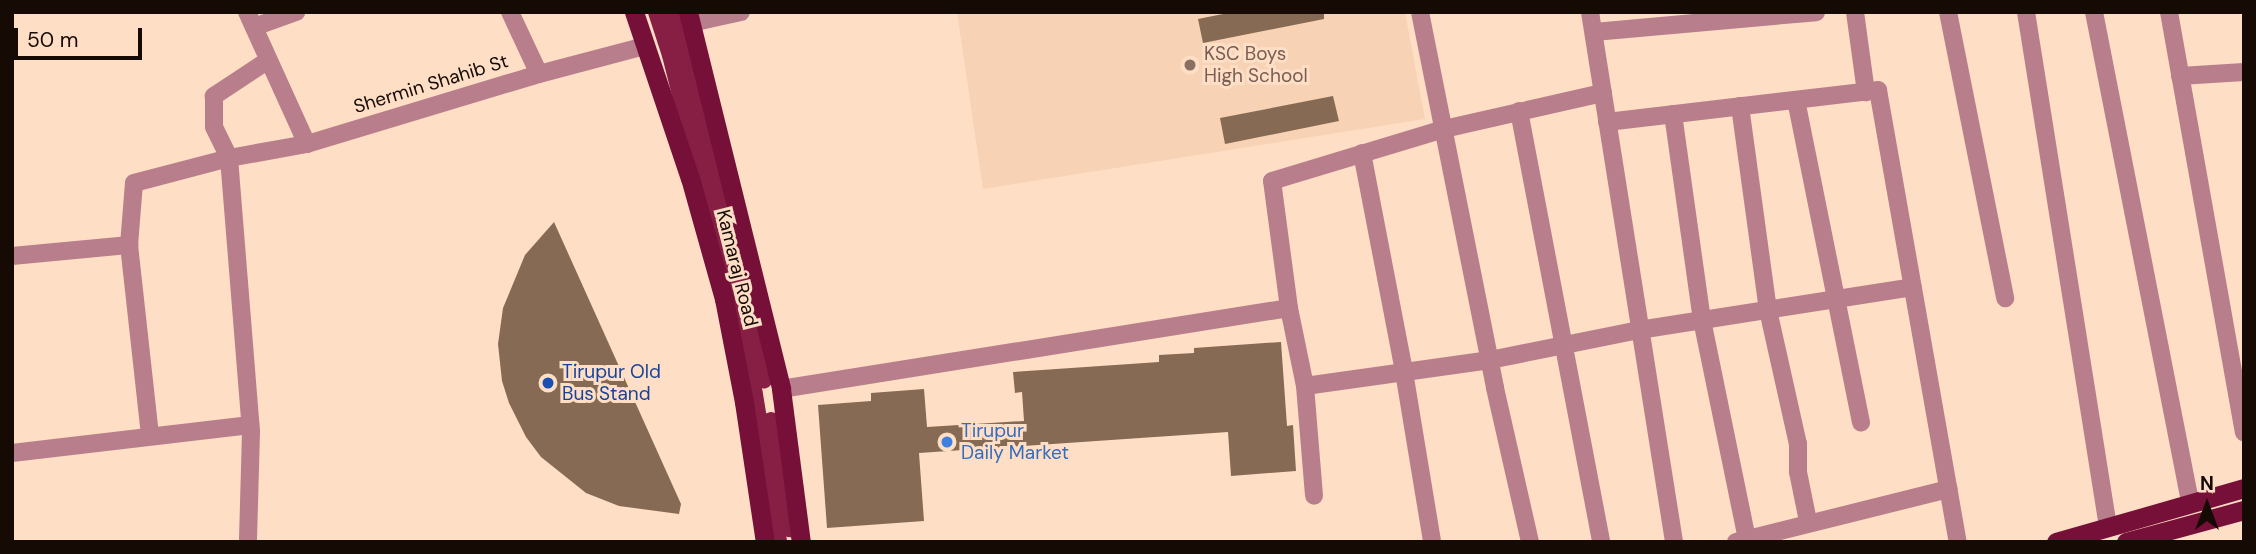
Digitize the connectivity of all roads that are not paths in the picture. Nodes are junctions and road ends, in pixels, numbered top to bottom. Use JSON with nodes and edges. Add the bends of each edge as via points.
{"nodes":[{"id":1,"x":296,"y":12,"type":"edge"},
{"id":2,"x":510,"y":12,"type":"edge"},
{"id":3,"x":634,"y":12,"type":"edge"},
{"id":4,"x":657,"y":12,"type":"edge"},
{"id":5,"x":741,"y":12,"type":"edge"},
{"id":6,"x":1420,"y":12,"type":"edge"},
{"id":7,"x":1590,"y":12,"type":"edge"},
{"id":8,"x":1816,"y":12,"type":"edge"},
{"id":9,"x":1855,"y":12,"type":"edge"},
{"id":10,"x":1948,"y":12,"type":"edge"},
{"id":11,"x":2026,"y":12,"type":"edge"},
{"id":12,"x":2094,"y":12,"type":"edge"},
{"id":13,"x":2169,"y":12,"type":"edge"},
{"id":14,"x":684,"y":16,"type":"edge"},
{"id":15,"x":251,"y":20,"type":"edge"},
{"id":16,"x":1594,"y":32,"type":"junction"},
{"id":17,"x":645,"y":46,"type":"junction"},
{"id":18,"x":267,"y":61,"type":"junction"},
{"id":19,"x":2244,"y":72,"type":"edge"},
{"id":20,"x":539,"y":74,"type":"junction"},
{"id":21,"x":2180,"y":76,"type":"junction"},
{"id":22,"x":1866,"y":92,"type":"junction"},
{"id":23,"x":1602,"y":93,"type":"junction"},
{"id":24,"x":1796,"y":100,"type":"junction"},
{"id":25,"x":1740,"y":106,"type":"junction"},
{"id":26,"x":1519,"y":111,"type":"junction"},
{"id":27,"x":1672,"y":114,"type":"junction"},
{"id":28,"x":1607,"y":122,"type":"junction"},
{"id":29,"x":1444,"y":129,"type":"junction"},
{"id":30,"x":307,"y":144,"type":"junction"},
{"id":31,"x":1362,"y":153,"type":"junction"},
{"id":32,"x":229,"y":158,"type":"junction"},
{"id":33,"x":129,"y":245,"type":"junction"},
{"id":34,"x":12,"y":256,"type":"edge"},
{"id":35,"x":1913,"y":287,"type":"junction"},
{"id":36,"x":2005,"y":298,"type":"dead end"},
{"id":37,"x":1835,"y":299,"type":"junction"},
{"id":38,"x":1289,"y":308,"type":"junction"},
{"id":39,"x":1768,"y":310,"type":"junction"},
{"id":40,"x":1702,"y":320,"type":"junction"},
{"id":41,"x":1639,"y":330,"type":"junction"},
{"id":42,"x":1564,"y":345,"type":"junction"},
{"id":43,"x":1490,"y":360,"type":"junction"},
{"id":44,"x":1404,"y":372,"type":"junction"},
{"id":45,"x":1305,"y":386,"type":"junction"},
{"id":46,"x":781,"y":389,"type":"junction"},
{"id":47,"x":1861,"y":423,"type":"dead end"},
{"id":48,"x":250,"y":425,"type":"junction"},
{"id":49,"x":2244,"y":432,"type":"edge"},
{"id":50,"x":150,"y":436,"type":"junction"},
{"id":51,"x":12,"y":453,"type":"edge"},
{"id":52,"x":2244,"y":488,"type":"edge"},
{"id":53,"x":1949,"y":489,"type":"junction"},
{"id":54,"x":1314,"y":496,"type":"dead end"},
{"id":55,"x":2190,"y":501,"type":"junction"},
{"id":56,"x":2244,"y":510,"type":"edge"},
{"id":57,"x":1808,"y":521,"type":"junction"},
{"id":58,"x":2108,"y":527,"type":"junction"},
{"id":59,"x":1742,"y":541,"type":"edge"},
{"id":60,"x":248,"y":542,"type":"edge"},
{"id":61,"x":765,"y":542,"type":"edge"},
{"id":62,"x":778,"y":542,"type":"edge"},
{"id":63,"x":792,"y":542,"type":"edge"},
{"id":64,"x":802,"y":542,"type":"edge"},
{"id":65,"x":1432,"y":542,"type":"edge"},
{"id":66,"x":1530,"y":542,"type":"edge"},
{"id":67,"x":1601,"y":542,"type":"edge"},
{"id":68,"x":1674,"y":542,"type":"edge"},
{"id":69,"x":1958,"y":542,"type":"edge"},
{"id":70,"x":2056,"y":542,"type":"edge"},
{"id":71,"x":2126,"y":542,"type":"edge"}],
"edges":[{"from":1,"to":15,"type":"street"},
{"from":2,"to":20,"type":"street"},
{"from":3,"to":17,"type":"highway","name":"Kamaraj Road"},
{"from":4,"to":62,"type":"main road","via":[[749,364]]},
{"from":5,"to":14,"type":"street"},
{"from":6,"to":29,"type":"street"},
{"from":7,"to":16,"type":"street"},
{"from":8,"to":16,"type":"street"},
{"from":9,"to":22,"type":"street"},
{"from":10,"to":36,"type":"street"},
{"from":11,"to":58,"type":"street"},
{"from":12,"to":55,"type":"street"},
{"from":13,"to":21,"type":"street"},
{"from":14,"to":46,"type":"highway"},
{"from":14,"to":63,"type":"main road","via":[[760,355]]},
{"from":15,"to":18,"type":"street"},
{"from":16,"to":23,"type":"street"},
{"from":17,"to":20,"type":"street","name":"Shermin Shahib St"},
{"from":17,"to":61,"type":"highway","name":"Kamaraj Road","via":[[690,178],[724,299]]},
{"from":18,"to":30,"type":"street"},
{"from":18,"to":32,"type":"street","via":[[214,96],[214,127]]},
{"from":19,"to":21,"type":"street"},
{"from":20,"to":30,"type":"street","name":"Shermin Shahib St"},
{"from":21,"to":49,"type":"street"},
{"from":22,"to":24,"type":"street"},
{"from":22,"to":35,"type":"street","via":[[1878,90]]},
{"from":23,"to":26,"type":"street"},
{"from":23,"to":28,"type":"street"},
{"from":24,"to":25,"type":"street"},
{"from":24,"to":37,"type":"street"},
{"from":25,"to":27,"type":"street"},
{"from":25,"to":39,"type":"street"},
{"from":26,"to":29,"type":"street"},
{"from":26,"to":42,"type":"street"},
{"from":27,"to":28,"type":"street"},
{"from":27,"to":40,"type":"street"},
{"from":28,"to":41,"type":"street"},
{"from":29,"to":31,"type":"street"},
{"from":29,"to":43,"type":"street"},
{"from":30,"to":32,"type":"street","name":"Shermin Shahib St"},
{"from":31,"to":38,"type":"street","via":[[1272,181]]},
{"from":31,"to":44,"type":"street"},
{"from":32,"to":33,"type":"street","name":"Shermin Shahib St","via":[[134,183]]},
{"from":32,"to":48,"type":"street"},
{"from":33,"to":34,"type":"street"},
{"from":33,"to":50,"type":"street"},
{"from":35,"to":37,"type":"street"},
{"from":35,"to":53,"type":"street"},
{"from":37,"to":39,"type":"street"},
{"from":37,"to":47,"type":"street"},
{"from":38,"to":45,"type":"street"},
{"from":38,"to":46,"type":"street"},
{"from":39,"to":40,"type":"street"},
{"from":39,"to":57,"type":"street","via":[[1798,444],[1798,472]]},
{"from":40,"to":41,"type":"street"},
{"from":40,"to":59,"type":"street"},
{"from":41,"to":42,"type":"street"},
{"from":41,"to":68,"type":"street"},
{"from":42,"to":43,"type":"street"},
{"from":42,"to":67,"type":"street"},
{"from":43,"to":44,"type":"street"},
{"from":43,"to":66,"type":"street"},
{"from":44,"to":45,"type":"street"},
{"from":44,"to":65,"type":"street"},
{"from":45,"to":54,"type":"street"},
{"from":46,"to":64,"type":"highway"},
{"from":48,"to":50,"type":"street"},
{"from":48,"to":60,"type":"street"},
{"from":50,"to":51,"type":"street"},
{"from":52,"to":55,"type":"highway"},
{"from":53,"to":57,"type":"street"},
{"from":53,"to":69,"type":"street"},
{"from":55,"to":58,"type":"highway"},
{"from":56,"to":71,"type":"highway"},
{"from":57,"to":59,"type":"street"},
{"from":58,"to":70,"type":"highway"}]}
